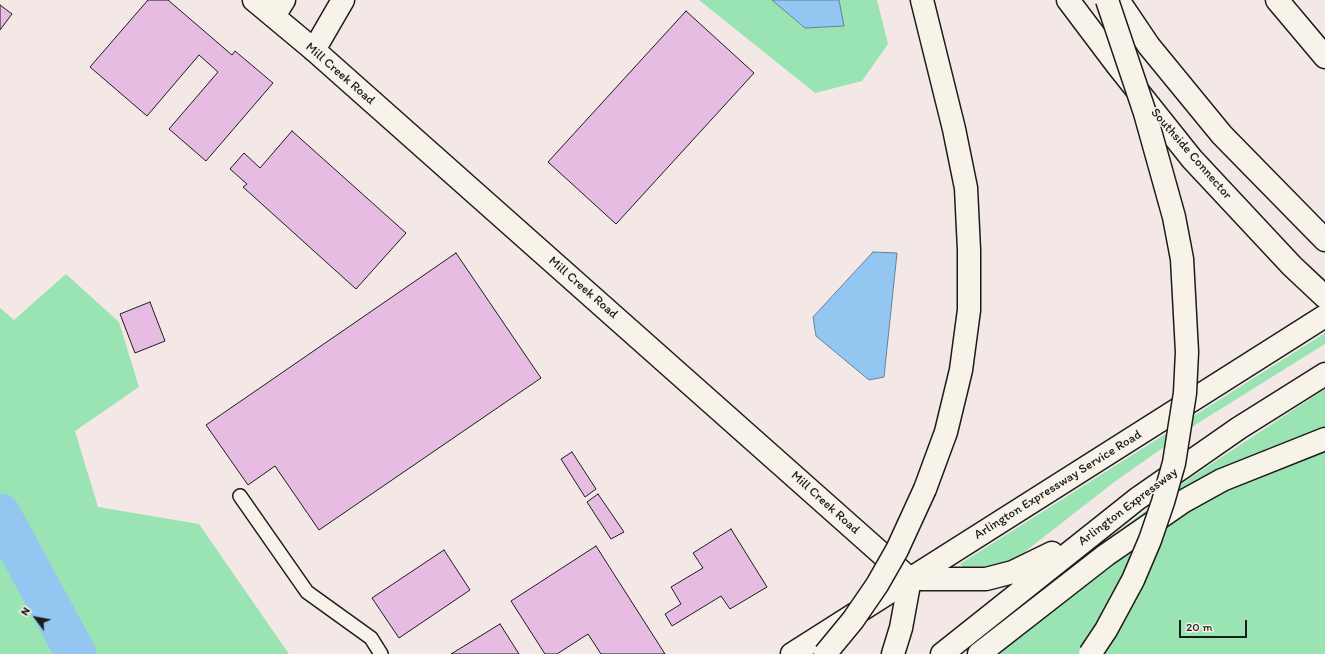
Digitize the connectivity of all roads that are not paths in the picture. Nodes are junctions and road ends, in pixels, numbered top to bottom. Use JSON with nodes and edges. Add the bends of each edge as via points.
{"nodes":[{"id":1,"x":254,"y":0,"type":"edge"},
{"id":2,"x":344,"y":0,"type":"edge"},
{"id":3,"x":922,"y":0,"type":"edge"},
{"id":4,"x":1068,"y":0,"type":"edge"},
{"id":5,"x":1107,"y":0,"type":"edge"},
{"id":6,"x":1118,"y":0,"type":"edge"},
{"id":7,"x":1277,"y":0,"type":"edge"},
{"id":8,"x":279,"y":8,"type":"edge"},
{"id":9,"x":314,"y":50,"type":"junction"},
{"id":10,"x":1325,"y":57,"type":"edge"},
{"id":11,"x":1318,"y":232,"type":"edge"},
{"id":12,"x":1325,"y":297,"type":"edge"},
{"id":13,"x":1325,"y":316,"type":"edge"},
{"id":14,"x":1325,"y":374,"type":"edge"},
{"id":15,"x":1325,"y":439,"type":"edge"},
{"id":16,"x":240,"y":496,"type":"dead end"},
{"id":17,"x":1137,"y":499,"type":"junction"},
{"id":18,"x":910,"y":579,"type":"junction"},
{"id":19,"x":381,"y":654,"type":"edge"},
{"id":20,"x":792,"y":654,"type":"edge"},
{"id":21,"x":825,"y":654,"type":"edge"},
{"id":22,"x":893,"y":654,"type":"edge"},
{"id":23,"x":942,"y":654,"type":"edge"},
{"id":24,"x":979,"y":654,"type":"edge"},
{"id":25,"x":1090,"y":654,"type":"edge"}],
"edges":[{"from":1,"to":8,"type":"main road","name":"Mill Creek Road"},
{"from":2,"to":9,"type":"main road"},
{"from":3,"to":21,"type":"main road","bridge":true,"via":[[966,188],[969,310],[961,370],[946,432],[925,489],[897,550],[853,620]]},
{"from":4,"to":12,"type":"main road","name":"Southside Connector","via":[[1192,159]]},
{"from":5,"to":25,"type":"main road","bridge":true,"via":[[1145,113],[1174,217],[1182,259],[1187,352],[1185,393],[1174,463],[1164,502],[1133,580]]},
{"from":6,"to":11,"type":"main road","via":[[1149,46],[1222,135]]},
{"from":7,"to":10,"type":"main road"},
{"from":8,"to":9,"type":"main road","name":"Mill Creek Road"},
{"from":9,"to":18,"type":"main road","name":"Mill Creek Road"},
{"from":13,"to":18,"type":"main road","name":"Arlington Expressway Service Road"},
{"from":14,"to":17,"type":"main road","name":"Arlington Expressway","via":[[1239,428]]},
{"from":15,"to":24,"type":"main road","via":[[1222,480],[1184,501],[1106,555]]},
{"from":16,"to":19,"type":"lane","via":[[307,592],[371,638]]},
{"from":17,"to":18,"type":"main road","via":[[1047,556],[1013,572],[980,579]]},
{"from":17,"to":23,"type":"main road","name":"Arlington Expressway"},
{"from":18,"to":20,"type":"main road","name":"Arlington Expressway Service Road"},
{"from":18,"to":22,"type":"main road","via":[[901,628]]}]}
